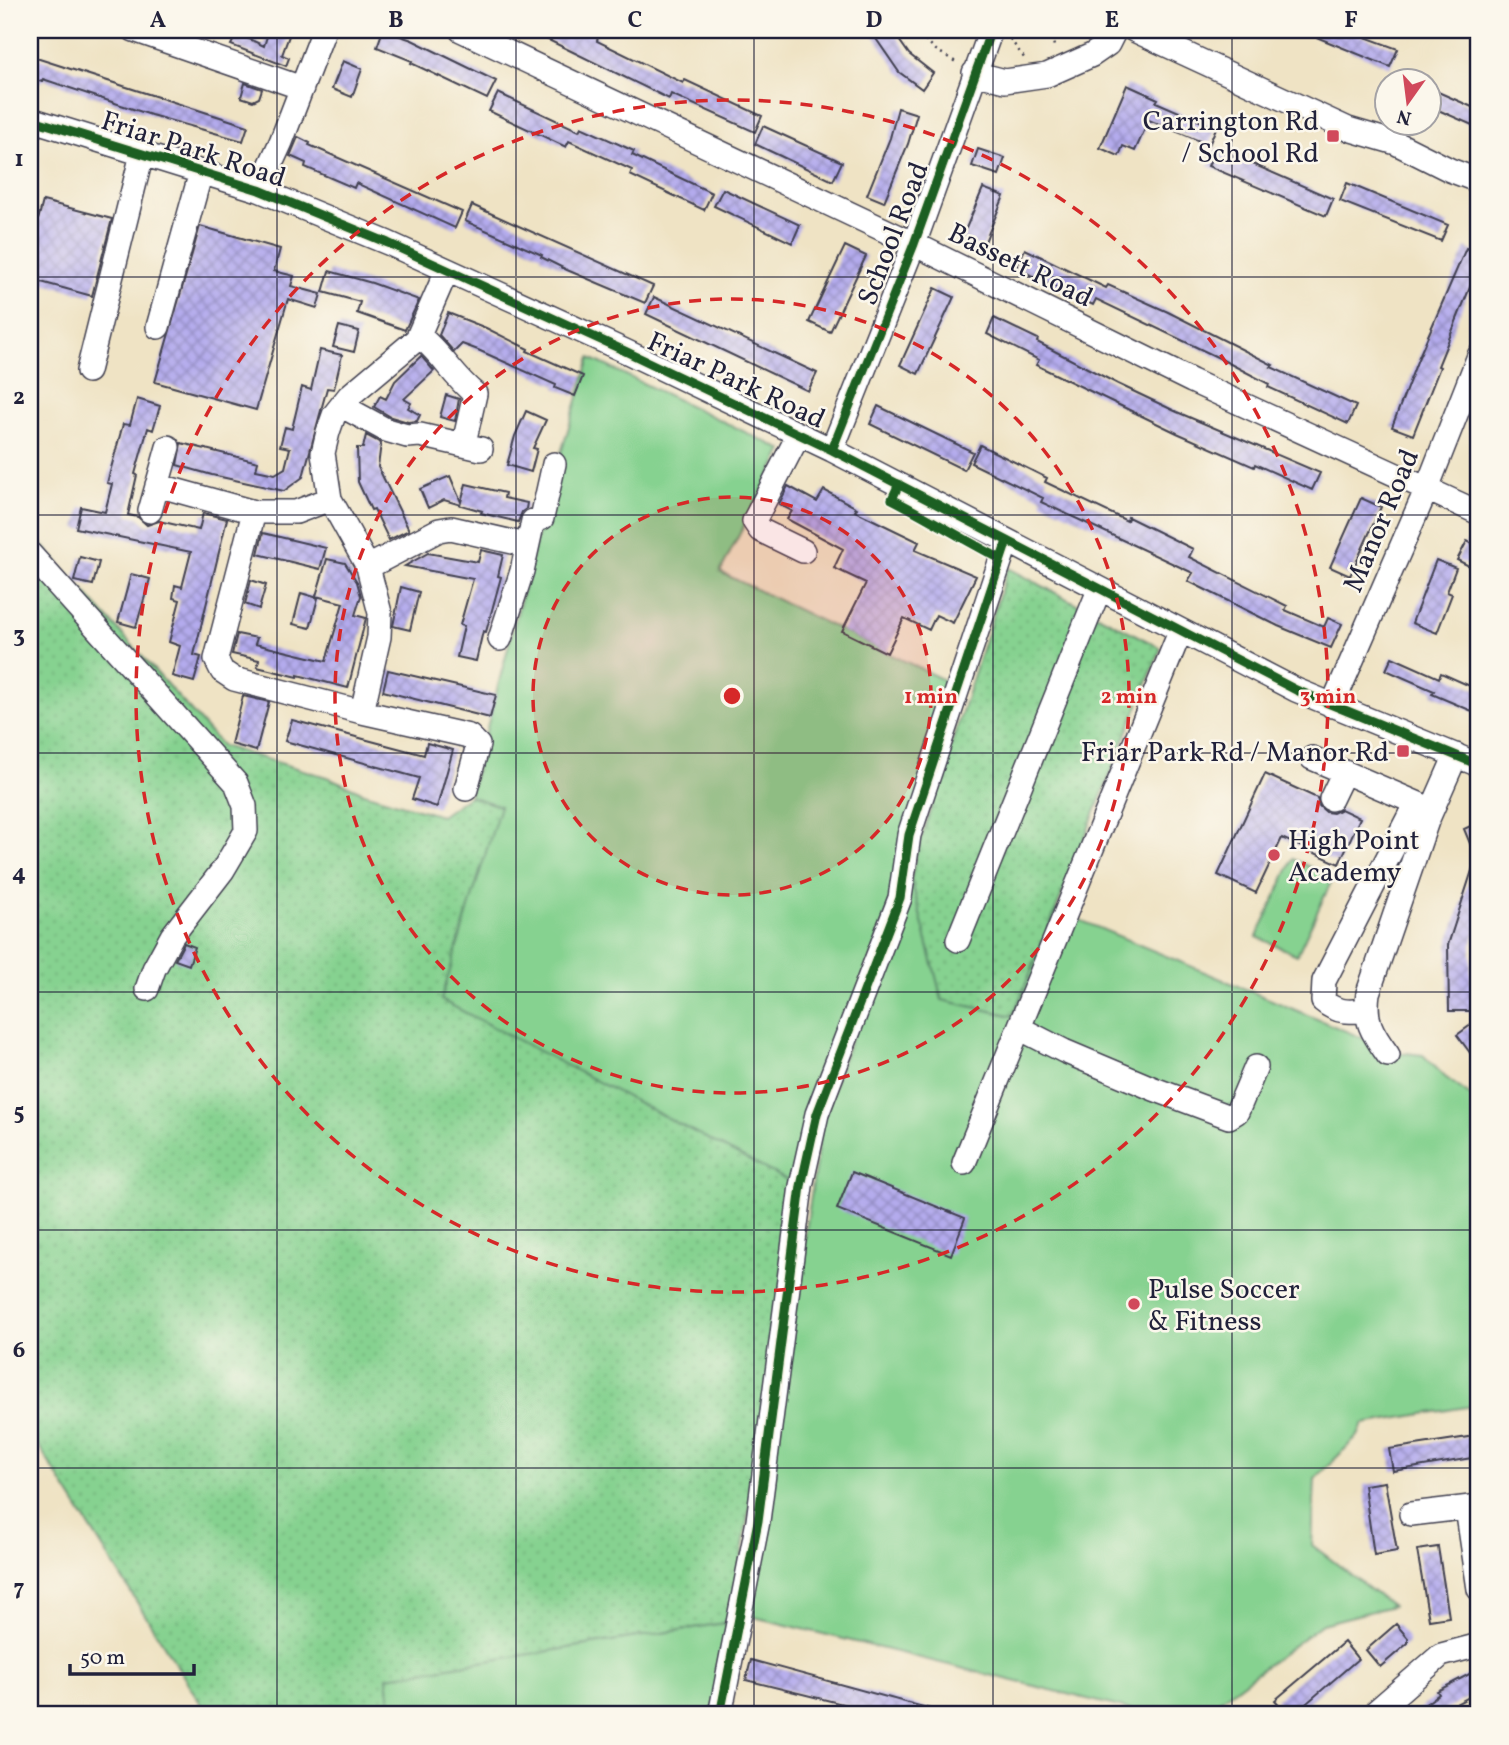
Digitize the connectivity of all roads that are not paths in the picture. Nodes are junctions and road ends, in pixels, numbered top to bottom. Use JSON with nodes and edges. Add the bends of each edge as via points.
{"nodes":[{"id":1,"x":134,"y":30,"type":"edge"},
{"id":2,"x":324,"y":30,"type":"edge"},
{"id":3,"x":461,"y":30,"type":"edge"},
{"id":4,"x":1115,"y":30,"type":"edge"},
{"id":5,"x":1134,"y":30,"type":"edge"},
{"id":6,"x":1001,"y":35,"type":"edge"},
{"id":7,"x":974,"y":73,"type":"junction"},
{"id":8,"x":302,"y":88,"type":"junction"},
{"id":9,"x":30,"y":120,"type":"edge"},
{"id":10,"x":142,"y":154,"type":"junction"},
{"id":11,"x":201,"y":172,"type":"junction"},
{"id":12,"x":1479,"y":181,"type":"edge"},
{"id":13,"x":259,"y":190,"type":"junction"},
{"id":14,"x":914,"y":244,"type":"junction"},
{"id":15,"x":447,"y":270,"type":"junction"},
{"id":16,"x":158,"y":327,"type":"dead end"},
{"id":17,"x":419,"y":336,"type":"junction"},
{"id":18,"x":1479,"y":356,"type":"edge"},
{"id":19,"x":88,"y":371,"type":"dead end"},
{"id":20,"x":342,"y":406,"type":"junction"},
{"id":21,"x":799,"y":434,"type":"junction"},
{"id":22,"x":168,"y":447,"type":"dead end"},
{"id":23,"x":832,"y":450,"type":"junction"},
{"id":24,"x":554,"y":464,"type":"dead end"},
{"id":25,"x":157,"y":485,"type":"junction"},
{"id":26,"x":1427,"y":488,"type":"junction"},
{"id":27,"x":330,"y":499,"type":"junction"},
{"id":28,"x":150,"y":511,"type":"dead end"},
{"id":29,"x":254,"y":512,"type":"junction"},
{"id":30,"x":1479,"y":513,"type":"edge"},
{"id":31,"x":1007,"y":541,"type":"junction"},
{"id":32,"x":526,"y":545,"type":"junction"},
{"id":33,"x":803,"y":551,"type":"dead end"},
{"id":34,"x":30,"y":554,"type":"edge"},
{"id":35,"x":368,"y":567,"type":"junction"},
{"id":36,"x":1099,"y":590,"type":"junction"},
{"id":37,"x":1180,"y":632,"type":"junction"},
{"id":38,"x":500,"y":639,"type":"dead end"},
{"id":39,"x":1332,"y":706,"type":"junction"},
{"id":40,"x":362,"y":712,"type":"junction"},
{"id":41,"x":1455,"y":755,"type":"junction"},
{"id":42,"x":1312,"y":758,"type":"dead end"},
{"id":43,"x":1479,"y":765,"type":"edge"},
{"id":44,"x":1344,"y":772,"type":"junction"},
{"id":45,"x":466,"y":789,"type":"dead end"},
{"id":46,"x":1331,"y":799,"type":"dead end"},
{"id":47,"x":1424,"y":806,"type":"junction"},
{"id":48,"x":958,"y":940,"type":"dead end"},
{"id":49,"x":147,"y":989,"type":"dead end"},
{"id":50,"x":1366,"y":1010,"type":"junction"},
{"id":51,"x":1019,"y":1028,"type":"junction"},
{"id":52,"x":1388,"y":1055,"type":"dead end"},
{"id":53,"x":1256,"y":1067,"type":"dead end"},
{"id":54,"x":964,"y":1163,"type":"dead end"},
{"id":55,"x":1473,"y":1507,"type":"edge"},
{"id":56,"x":1411,"y":1514,"type":"dead end"},
{"id":57,"x":1479,"y":1589,"type":"edge"},
{"id":58,"x":1479,"y":1645,"type":"edge"},
{"id":59,"x":720,"y":1715,"type":"edge"},
{"id":60,"x":1372,"y":1715,"type":"edge"}],
"edges":[{"from":1,"to":8,"type":"street"},
{"from":2,"to":8,"type":"street"},
{"from":3,"to":14,"type":"street","name":"Bassett Road"},
{"from":4,"to":7,"type":"street","via":[[1108,44],[1092,55],[1033,78],[1005,81]]},
{"from":5,"to":12,"type":"street","via":[[1348,129],[1396,143]]},
{"from":6,"to":7,"type":"street","name":"School Road"},
{"from":7,"to":14,"type":"street","name":"School Road"},
{"from":8,"to":13,"type":"street"},
{"from":9,"to":10,"type":"street","name":"Friar Park Road"},
{"from":10,"to":11,"type":"street","name":"Friar Park Road"},
{"from":10,"to":19,"type":"street"},
{"from":11,"to":13,"type":"street","name":"Friar Park Road"},
{"from":11,"to":16,"type":"street"},
{"from":13,"to":15,"type":"street","name":"Friar Park Road"},
{"from":14,"to":23,"type":"street","name":"School Road"},
{"from":14,"to":26,"type":"street","name":"Bassett Road","via":[[1192,381]]},
{"from":15,"to":17,"type":"street"},
{"from":15,"to":21,"type":"street","name":"Friar Park Road"},
{"from":17,"to":20,"type":"street"},
{"from":17,"to":20,"type":"street","via":[[475,394],[474,441],[407,436]]},
{"from":18,"to":26,"type":"street","name":"Manor Road"},
{"from":20,"to":27,"type":"street","via":[[334,415],[323,453]]},
{"from":21,"to":23,"type":"street","name":"Friar Park Road"},
{"from":21,"to":33,"type":"street","via":[[754,522],[760,530]]},
{"from":22,"to":25,"type":"street"},
{"from":23,"to":31,"type":"street","name":"Friar Park Road"},
{"from":24,"to":32,"type":"street","via":[[542,518],[533,521]]},
{"from":25,"to":28,"type":"street"},
{"from":25,"to":29,"type":"street"},
{"from":26,"to":30,"type":"street","name":"Bassett Road"},
{"from":26,"to":39,"type":"street","name":"Manor Road"},
{"from":27,"to":29,"type":"street","via":[[296,512]]},
{"from":27,"to":35,"type":"street"},
{"from":29,"to":40,"type":"street","via":[[216,659],[234,679]]},
{"from":31,"to":36,"type":"street","name":"Friar Park Road"},
{"from":31,"to":59,"type":"street","via":[[909,835],[900,898],[817,1114],[801,1186],[758,1521]]},
{"from":32,"to":35,"type":"street","via":[[451,528]]},
{"from":32,"to":38,"type":"street"},
{"from":34,"to":49,"type":"street","via":[[236,783],[245,806],[246,831],[223,870],[172,936]]},
{"from":35,"to":40,"type":"street","via":[[380,613]]},
{"from":36,"to":37,"type":"street","name":"Friar Park Road"},
{"from":36,"to":48,"type":"street"},
{"from":37,"to":39,"type":"street","name":"Friar Park Road"},
{"from":37,"to":51,"type":"street"},
{"from":39,"to":41,"type":"street","name":"Friar Park Road"},
{"from":40,"to":45,"type":"street","via":[[469,736],[478,745]]},
{"from":41,"to":43,"type":"street","name":"Friar Park Road"},
{"from":41,"to":47,"type":"street"},
{"from":42,"to":44,"type":"street"},
{"from":44,"to":46,"type":"street"},
{"from":44,"to":47,"type":"street"},
{"from":47,"to":50,"type":"street"},
{"from":47,"to":50,"type":"street","via":[[1324,981],[1323,1002],[1330,1007],[1341,1012]]},
{"from":50,"to":52,"type":"street","via":[[1369,1026]]},
{"from":51,"to":53,"type":"street","via":[[1064,1051],[1229,1117],[1237,1112]]},
{"from":51,"to":54,"type":"street"},
{"from":55,"to":56,"type":"street"},
{"from":55,"to":57,"type":"street"},
{"from":58,"to":60,"type":"street","via":[[1441,1655]]}]}
